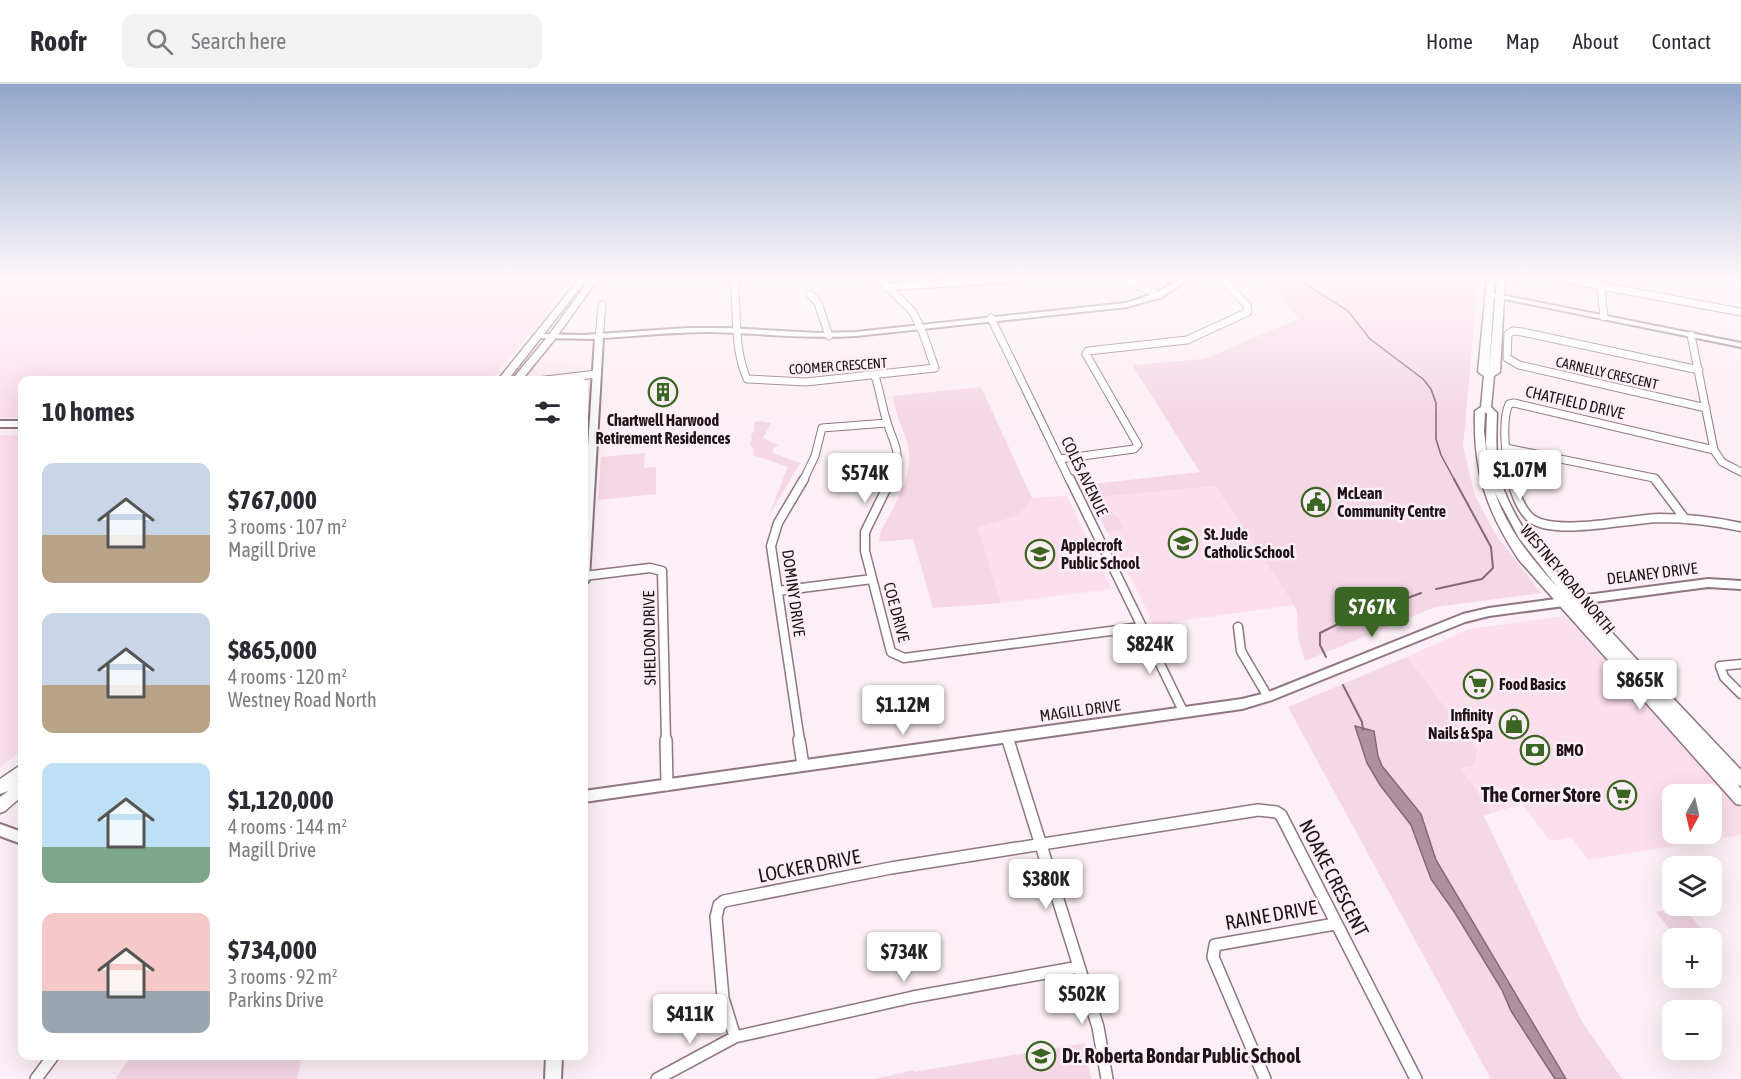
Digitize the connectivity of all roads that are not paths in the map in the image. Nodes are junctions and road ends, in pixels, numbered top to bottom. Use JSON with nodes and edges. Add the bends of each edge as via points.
{"nodes":[{"id":1,"x":547,"y":325,"type":"edge"},
{"id":2,"x":561,"y":325,"type":"edge"},
{"id":3,"x":600,"y":325,"type":"edge"},
{"id":4,"x":735,"y":325,"type":"edge"},
{"id":5,"x":825,"y":325,"type":"edge"},
{"id":6,"x":925,"y":325,"type":"edge"},
{"id":7,"x":995,"y":325,"type":"edge"},
{"id":8,"x":1219,"y":325,"type":"edge"},
{"id":9,"x":1487,"y":325,"type":"edge"},
{"id":10,"x":1498,"y":325,"type":"edge"},
{"id":11,"x":1645,"y":325,"type":"edge"},
{"id":12,"x":920,"y":326,"type":"junction"},
{"id":13,"x":735,"y":331,"type":"junction"},
{"id":14,"x":1692,"y":335,"type":"junction"},
{"id":15,"x":539,"y":336,"type":"junction"},
{"id":16,"x":829,"y":336,"type":"junction"},
{"id":17,"x":552,"y":338,"type":"junction"},
{"id":18,"x":599,"y":338,"type":"junction"},
{"id":19,"x":1741,"y":345,"type":"edge"},
{"id":20,"x":1699,"y":370,"type":"junction"},
{"id":21,"x":597,"y":374,"type":"junction"},
{"id":22,"x":1489,"y":375,"type":"junction"},
{"id":23,"x":506,"y":376,"type":"edge"},
{"id":24,"x":520,"y":376,"type":"edge"},
{"id":25,"x":580,"y":376,"type":"edge"},
{"id":26,"x":875,"y":376,"type":"junction"},
{"id":27,"x":1706,"y":408,"type":"junction"},
{"id":28,"x":887,"y":423,"type":"junction"},
{"id":29,"x":0,"y":424,"type":"edge"},
{"id":30,"x":18,"y":424,"type":"edge"},
{"id":31,"x":588,"y":434,"type":"edge"},
{"id":32,"x":1506,"y":448,"type":"junction"},
{"id":33,"x":1714,"y":450,"type":"junction"},
{"id":34,"x":1060,"y":459,"type":"junction"},
{"id":35,"x":1741,"y":472,"type":"edge"},
{"id":36,"x":1685,"y":519,"type":"junction"},
{"id":37,"x":1741,"y":527,"type":"edge"},
{"id":38,"x":588,"y":577,"type":"edge"},
{"id":39,"x":872,"y":579,"type":"junction"},
{"id":40,"x":1741,"y":585,"type":"edge"},
{"id":41,"x":778,"y":591,"type":"junction"},
{"id":42,"x":1568,"y":601,"type":"junction"},
{"id":43,"x":1141,"y":627,"type":"junction"},
{"id":44,"x":1238,"y":627,"type":"dead end"},
{"id":45,"x":1741,"y":664,"type":"edge"},
{"id":46,"x":1741,"y":694,"type":"edge"},
{"id":47,"x":1268,"y":697,"type":"junction"},
{"id":48,"x":1183,"y":711,"type":"junction"},
{"id":49,"x":1007,"y":737,"type":"junction"},
{"id":50,"x":803,"y":765,"type":"junction"},
{"id":51,"x":18,"y":773,"type":"edge"},
{"id":52,"x":1741,"y":780,"type":"edge"},
{"id":53,"x":667,"y":785,"type":"junction"},
{"id":54,"x":0,"y":788,"type":"edge"},
{"id":55,"x":18,"y":791,"type":"edge"},
{"id":56,"x":588,"y":796,"type":"edge"},
{"id":57,"x":1741,"y":799,"type":"edge"},
{"id":58,"x":0,"y":806,"type":"edge"},
{"id":59,"x":0,"y":830,"type":"edge"},
{"id":60,"x":18,"y":837,"type":"edge"},
{"id":61,"x":1040,"y":845,"type":"junction"},
{"id":62,"x":1335,"y":924,"type":"junction"},
{"id":63,"x":1079,"y":967,"type":"junction"},
{"id":64,"x":735,"y":1037,"type":"junction"},
{"id":65,"x":50,"y":1060,"type":"edge"},
{"id":66,"x":554,"y":1060,"type":"edge"},
{"id":67,"x":36,"y":1079,"type":"edge"},
{"id":68,"x":553,"y":1079,"type":"edge"},
{"id":69,"x":657,"y":1079,"type":"edge"},
{"id":70,"x":1107,"y":1079,"type":"edge"},
{"id":71,"x":1265,"y":1079,"type":"edge"},
{"id":72,"x":1416,"y":1079,"type":"edge"}],
"edges":[{"from":1,"to":15,"type":"main road"},
{"from":2,"to":17,"type":"main road"},
{"from":3,"to":18,"type":"street"},
{"from":4,"to":13,"type":"street","name":"COOMER CRESCENT"},
{"from":5,"to":16,"type":"street"},
{"from":6,"to":12,"type":"street"},
{"from":7,"to":34,"type":"street","name":"COLES AVENUE"},
{"from":8,"to":34,"type":"street","via":[[1187,340],[1088,351],[1086,354],[1138,445],[1134,449]]},
{"from":9,"to":22,"type":"main road","name":"WESTNEY ROAD NORTH","via":[[1484,372]]},
{"from":10,"to":22,"type":"main road","name":"WESTNEY ROAD NORTH","via":[[1495,372]]},
{"from":11,"to":14,"type":"street"},
{"from":12,"to":16,"type":"street"},
{"from":12,"to":26,"type":"street","name":"COOMER CRESCENT","via":[[935,368]]},
{"from":13,"to":16,"type":"street"},
{"from":13,"to":18,"type":"street","via":[[692,330]]},
{"from":13,"to":26,"type":"street","name":"COOMER CRESCENT","via":[[743,371],[747,378],[756,381],[806,382]]},
{"from":14,"to":19,"type":"street"},
{"from":14,"to":20,"type":"street"},
{"from":15,"to":17,"type":"street"},
{"from":15,"to":23,"type":"main road"},
{"from":17,"to":18,"type":"street"},
{"from":17,"to":24,"type":"main road"},
{"from":18,"to":21,"type":"street"},
{"from":20,"to":27,"type":"street"},
{"from":20,"to":27,"type":"street","name":"CARNELLY CRESCENT","via":[[1522,332],[1508,334],[1508,357],[1519,365]]},
{"from":21,"to":25,"type":"street"},
{"from":21,"to":31,"type":"street"},
{"from":22,"to":42,"type":"main road","name":"WESTNEY ROAD NORTH","via":[[1478,441],[1488,495],[1509,536]]},
{"from":26,"to":28,"type":"street","name":"COE DRIVE"},
{"from":27,"to":33,"type":"street"},
{"from":28,"to":39,"type":"street","name":"COE DRIVE","via":[[896,442],[898,465],[865,532]]},
{"from":28,"to":41,"type":"street","name":"DOMINY DRIVE","via":[[822,428],[815,458],[773,531],[771,546]]},
{"from":29,"to":30,"type":"street"},
{"from":32,"to":33,"type":"street","name":"CHATFIELD DRIVE","via":[[1507,408],[1514,403]]},
{"from":32,"to":36,"type":"street","via":[[1654,478]]},
{"from":32,"to":36,"type":"street","name":"CHATFIELD DRIVE","via":[[1510,482],[1534,521],[1583,525]]},
{"from":33,"to":35,"type":"street","via":[[1722,462]]},
{"from":34,"to":43,"type":"street","name":"COLES AVENUE"},
{"from":36,"to":37,"type":"street","name":"CHATFIELD DRIVE"},
{"from":38,"to":53,"type":"street","name":"SHELDON DRIVE","via":[[650,568],[662,571]]},
{"from":39,"to":41,"type":"street"},
{"from":39,"to":43,"type":"street","name":"COE DRIVE","via":[[891,652],[903,658]]},
{"from":40,"to":42,"type":"street","name":"DELANEY DRIVE","via":[[1708,582]]},
{"from":41,"to":50,"type":"street","name":"DOMINY DRIVE"},
{"from":42,"to":47,"type":"street","name":"MAGILL DRIVE","via":[[1463,618]]},
{"from":42,"to":52,"type":"main road","name":"WESTNEY ROAD NORTH"},
{"from":42,"to":57,"type":"main road","name":"WESTNEY ROAD NORTH"},
{"from":43,"to":48,"type":"street","name":"COLES AVENUE"},
{"from":44,"to":47,"type":"street","via":[[1241,651]]},
{"from":45,"to":46,"type":"street","via":[[1720,666],[1724,677]]},
{"from":47,"to":48,"type":"street","name":"MAGILL DRIVE"},
{"from":48,"to":49,"type":"street","name":"MAGILL DRIVE"},
{"from":49,"to":50,"type":"street","name":"MAGILL DRIVE"},
{"from":49,"to":61,"type":"street"},
{"from":50,"to":53,"type":"street","name":"MAGILL DRIVE"},
{"from":51,"to":54,"type":"main road"},
{"from":53,"to":56,"type":"street","name":"MAGILL DRIVE"},
{"from":55,"to":58,"type":"main road"},
{"from":59,"to":60,"type":"street"},
{"from":61,"to":62,"type":"street","name":"NOAKE CRESCENT","via":[[1258,810],[1276,812],[1281,815]]},
{"from":61,"to":63,"type":"street"},
{"from":61,"to":64,"type":"street","name":"LOCKER DRIVE","via":[[891,868],[724,901],[716,917],[723,998]]},
{"from":62,"to":71,"type":"street","name":"RAINE DRIVE","via":[[1215,945],[1213,957]]},
{"from":62,"to":72,"type":"street","name":"NOAKE CRESCENT"},
{"from":63,"to":64,"type":"street","via":[[913,997]]},
{"from":63,"to":70,"type":"street","via":[[1098,1027]]},
{"from":64,"to":69,"type":"street"},
{"from":65,"to":67,"type":"street"},
{"from":66,"to":68,"type":"street"}]}
